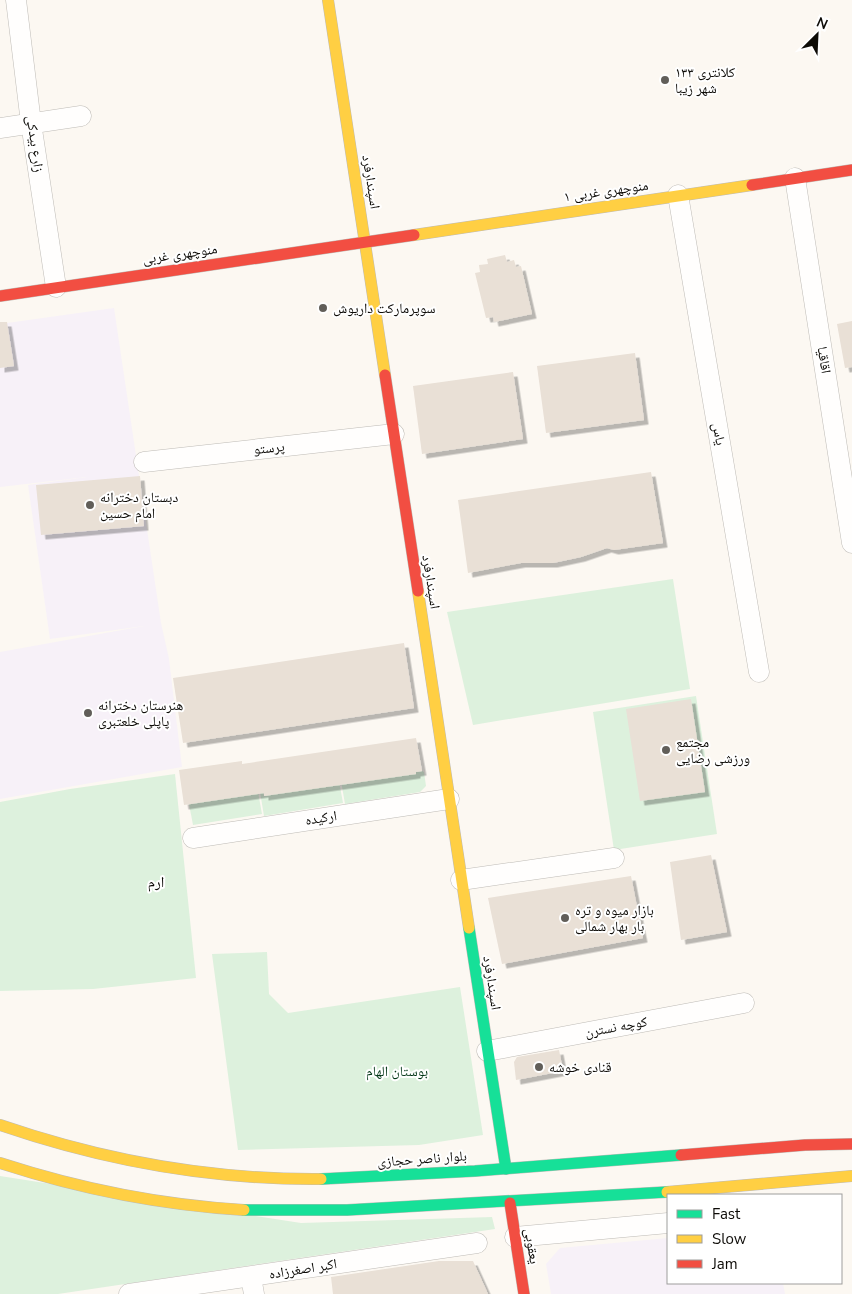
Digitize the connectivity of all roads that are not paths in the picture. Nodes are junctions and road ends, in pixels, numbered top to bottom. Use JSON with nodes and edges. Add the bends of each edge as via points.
{"nodes":[{"id":1,"x":16,"y":0,"type":"edge"},
{"id":2,"x":328,"y":0,"type":"edge"},
{"id":3,"x":82,"y":116,"type":"dead end"},
{"id":4,"x":31,"y":123,"type":"junction"},
{"id":5,"x":0,"y":128,"type":"edge"},
{"id":6,"x":852,"y":170,"type":"edge"},
{"id":7,"x":795,"y":178,"type":"junction"},
{"id":8,"x":678,"y":195,"type":"junction"},
{"id":9,"x":364,"y":242,"type":"junction"},
{"id":10,"x":56,"y":288,"type":"junction"},
{"id":11,"x":0,"y":296,"type":"edge"},
{"id":12,"x":394,"y":434,"type":"junction"},
{"id":13,"x":144,"y":462,"type":"dead end"},
{"id":14,"x":852,"y":543,"type":"edge"},
{"id":15,"x":760,"y":672,"type":"dead end"},
{"id":16,"x":449,"y":799,"type":"junction"},
{"id":17,"x":193,"y":838,"type":"dead end"},
{"id":18,"x":614,"y":858,"type":"dead end"},
{"id":19,"x":461,"y":880,"type":"junction"},
{"id":20,"x":744,"y":1003,"type":"dead end"},
{"id":21,"x":487,"y":1051,"type":"junction"},
{"id":22,"x":0,"y":1125,"type":"edge"},
{"id":23,"x":852,"y":1140,"type":"edge"},
{"id":24,"x":852,"y":1144,"type":"edge"},
{"id":25,"x":805,"y":1145,"type":"junction"},
{"id":26,"x":0,"y":1163,"type":"edge"},
{"id":27,"x":506,"y":1169,"type":"junction"},
{"id":28,"x":852,"y":1178,"type":"edge"},
{"id":29,"x":764,"y":1189,"type":"edge"},
{"id":30,"x":667,"y":1194,"type":"edge"},
{"id":31,"x":673,"y":1194,"type":"edge"},
{"id":32,"x":510,"y":1203,"type":"junction"},
{"id":33,"x":667,"y":1223,"type":"edge"},
{"id":34,"x":515,"y":1237,"type":"junction"},
{"id":35,"x":476,"y":1243,"type":"dead end"},
{"id":36,"x":252,"y":1285,"type":"edge"},
{"id":37,"x":129,"y":1294,"type":"edge"},
{"id":38,"x":524,"y":1294,"type":"edge"}],
"edges":[{"from":1,"to":4,"type":"street","name":"زارع بیدکی"},
{"from":2,"to":9,"type":"street","name":"اسپندارفرد"},
{"from":3,"to":4,"type":"street"},
{"from":4,"to":5,"type":"street"},
{"from":4,"to":10,"type":"street","name":"زارع بیدکی"},
{"from":6,"to":7,"type":"street","name":"منوچهری غربی ۱"},
{"from":7,"to":8,"type":"street","name":"منوچهری غربی ۱"},
{"from":7,"to":14,"type":"street","name":"اقاقیا"},
{"from":8,"to":9,"type":"street","name":"منوچهری غربی ۱"},
{"from":8,"to":15,"type":"street","name":"یاس"},
{"from":9,"to":10,"type":"street","name":"منوچهری غربی"},
{"from":9,"to":12,"type":"street","name":"اسپندارفرد"},
{"from":10,"to":11,"type":"street","name":"منوچهری غربی"},
{"from":12,"to":13,"type":"street","name":"پرستو"},
{"from":12,"to":16,"type":"street","name":"اسپندارفرد"},
{"from":16,"to":17,"type":"street","name":"ارکیده"},
{"from":16,"to":19,"type":"street","name":"اسپندارفرد"},
{"from":18,"to":19,"type":"street"},
{"from":19,"to":21,"type":"street","name":"اسپندارفرد"},
{"from":20,"to":21,"type":"street","name":"کوچه نسترن"},
{"from":21,"to":27,"type":"street","name":"اسپندارفرد"},
{"from":22,"to":27,"type":"street","name":"بلوار ناصر حجازی","via":[[44,1141],[123,1162],[194,1173],[274,1179],[358,1178]]},
{"from":23,"to":25,"type":"street"},
{"from":24,"to":25,"type":"street","name":"بلوار ناصر حجازی"},
{"from":25,"to":27,"type":"street","name":"بلوار ناصر حجازی"},
{"from":26,"to":32,"type":"street","via":[[114,1194],[226,1209],[292,1211]]},
{"from":28,"to":29,"type":"street","via":[[812,1180]]},
{"from":29,"to":31,"type":"street"},
{"from":30,"to":32,"type":"street"},
{"from":32,"to":34,"type":"street","name":"یعقوبی"},
{"from":33,"to":34,"type":"street"},
{"from":34,"to":38,"type":"street","name":"یعقوبی"},
{"from":35,"to":36,"type":"street","name":"اکبر اصغرزاده"},
{"from":36,"to":37,"type":"street","name":"اکبر اصغرزاده"}]}
